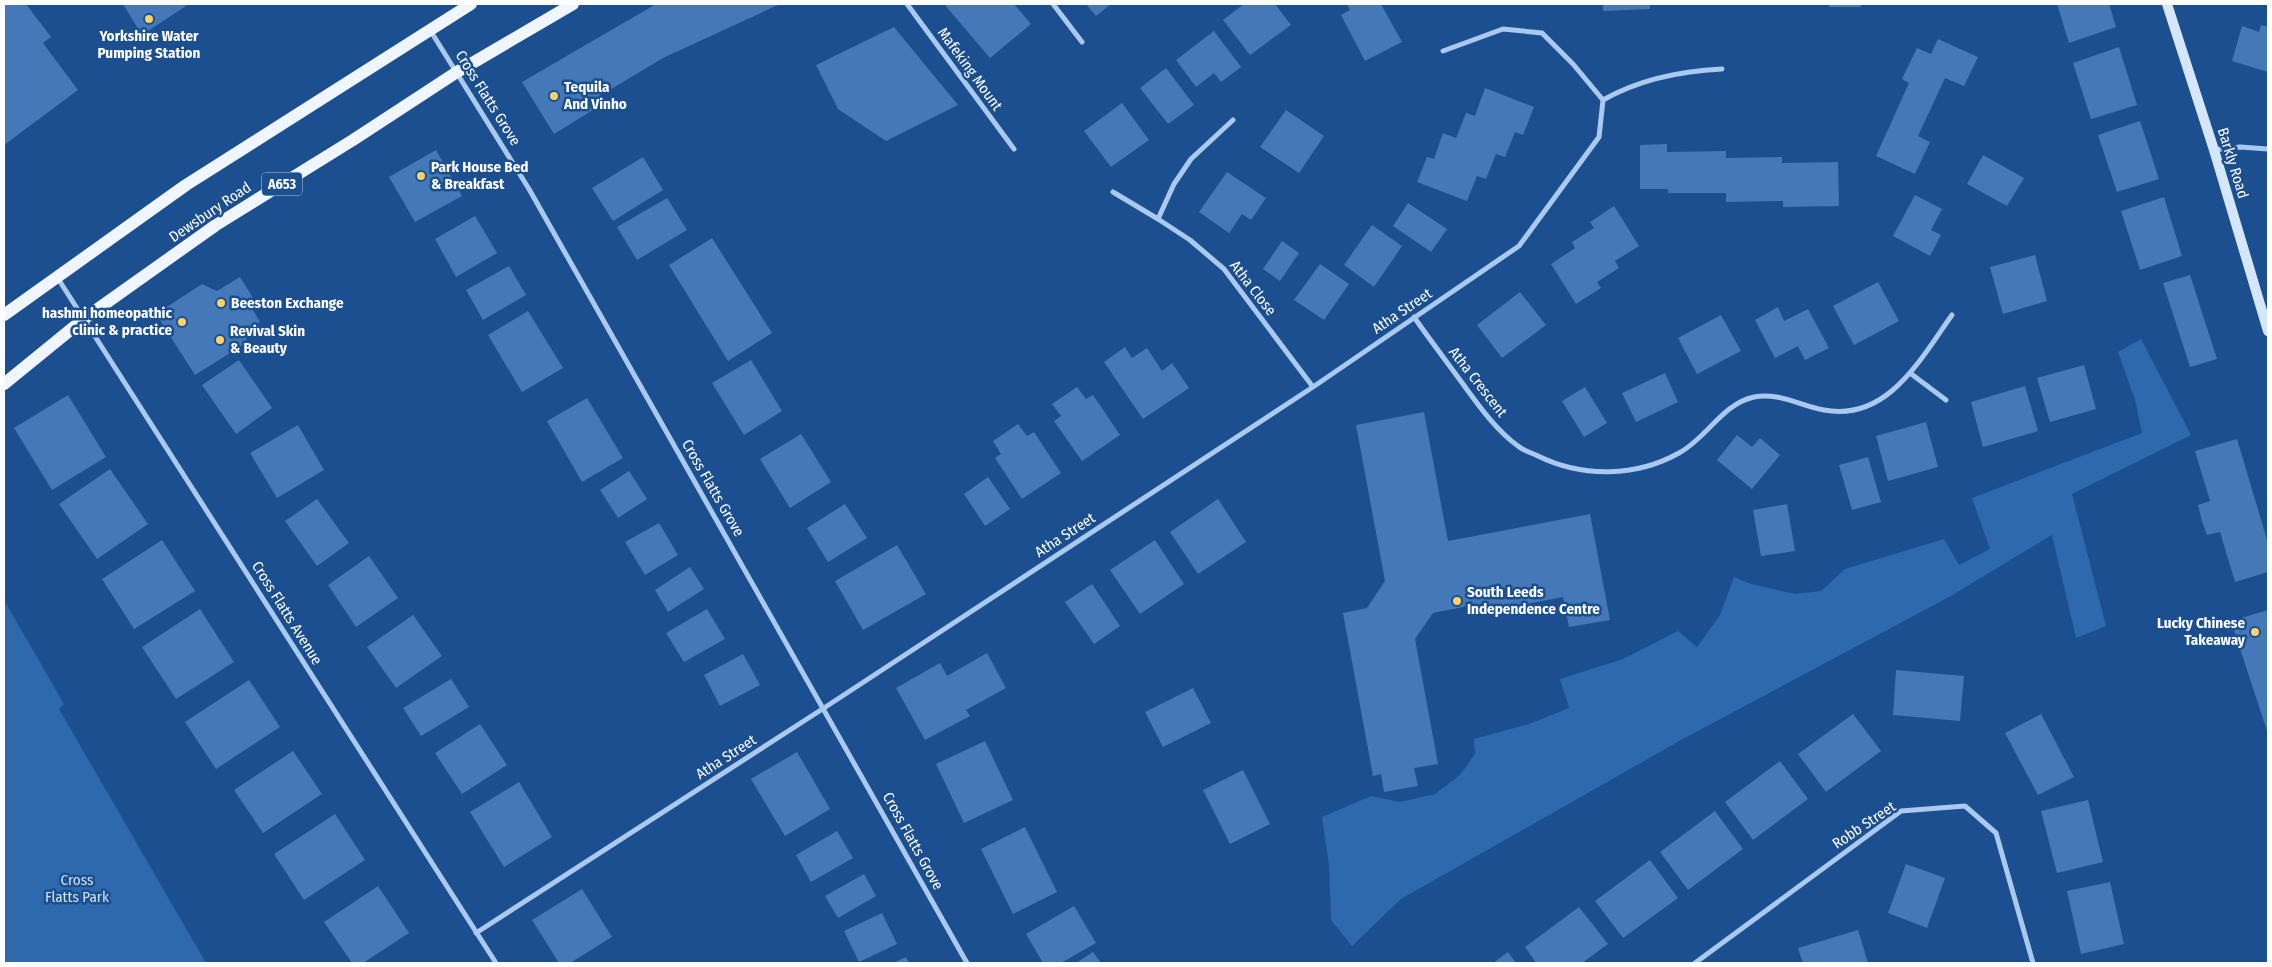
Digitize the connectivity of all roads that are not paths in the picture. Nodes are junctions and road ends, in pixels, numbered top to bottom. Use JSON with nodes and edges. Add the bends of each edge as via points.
{"nodes":[{"id":1,"x":471,"y":4,"type":"edge"},
{"id":2,"x":572,"y":4,"type":"edge"},
{"id":3,"x":906,"y":4,"type":"edge"},
{"id":4,"x":1053,"y":4,"type":"edge"},
{"id":5,"x":2167,"y":4,"type":"edge"},
{"id":6,"x":429,"y":30,"type":"junction"},
{"id":7,"x":1082,"y":42,"type":"dead end"},
{"id":8,"x":1443,"y":51,"type":"dead end"},
{"id":9,"x":1722,"y":69,"type":"dead end"},
{"id":10,"x":457,"y":72,"type":"junction"},
{"id":11,"x":1603,"y":100,"type":"junction"},
{"id":12,"x":1233,"y":120,"type":"dead end"},
{"id":13,"x":1014,"y":149,"type":"dead end"},
{"id":14,"x":2268,"y":149,"type":"edge"},
{"id":15,"x":2214,"y":150,"type":"junction"},
{"id":16,"x":1113,"y":192,"type":"dead end"},
{"id":17,"x":1158,"y":219,"type":"junction"},
{"id":18,"x":57,"y":277,"type":"junction"},
{"id":19,"x":4,"y":315,"type":"edge"},
{"id":20,"x":1952,"y":315,"type":"dead end"},
{"id":21,"x":1414,"y":317,"type":"junction"},
{"id":22,"x":85,"y":318,"type":"junction"},
{"id":23,"x":2268,"y":331,"type":"edge"},
{"id":24,"x":1910,"y":373,"type":"junction"},
{"id":25,"x":4,"y":384,"type":"edge"},
{"id":26,"x":1313,"y":387,"type":"junction"},
{"id":27,"x":1946,"y":400,"type":"dead end"},
{"id":28,"x":824,"y":708,"type":"junction"},
{"id":29,"x":476,"y":933,"type":"junction"},
{"id":30,"x":496,"y":963,"type":"edge"},
{"id":31,"x":967,"y":963,"type":"edge"},
{"id":32,"x":1695,"y":963,"type":"edge"},
{"id":33,"x":2033,"y":963,"type":"edge"}],
"edges":[{"from":1,"to":6,"type":"main road"},
{"from":2,"to":10,"type":"main road","name":"Dewsbury Road","number":"A653"},
{"from":3,"to":13,"type":"street","name":"Mafeking Mount"},
{"from":4,"to":7,"type":"street"},
{"from":5,"to":15,"type":"street","name":"Barkly Road"},
{"from":6,"to":10,"type":"street","name":"Cross Flatts Grove"},
{"from":6,"to":18,"type":"main road","via":[[186,185]]},
{"from":8,"to":11,"type":"street","via":[[1504,29],[1542,33]]},
{"from":9,"to":11,"type":"street","via":[[1662,75]]},
{"from":10,"to":22,"type":"main road","name":"Dewsbury Road","number":"A653","via":[[216,225]]},
{"from":10,"to":28,"type":"street","name":"Cross Flatts Grove","via":[[534,198]]},
{"from":11,"to":21,"type":"street","name":"Atha Street","via":[[1600,137],[1519,246]]},
{"from":12,"to":17,"type":"street","via":[[1191,159],[1174,184]]},
{"from":14,"to":15,"type":"street","via":[[2240,147]]},
{"from":15,"to":23,"type":"street","name":"Barkly Road"},
{"from":16,"to":17,"type":"street","name":"Atha Close"},
{"from":17,"to":26,"type":"street","name":"Atha Close","via":[[1190,240],[1224,269]]},
{"from":18,"to":19,"type":"main road"},
{"from":18,"to":22,"type":"street","name":"Cross Flatts Avenue"},
{"from":20,"to":24,"type":"street","name":"Atha Crescent"},
{"from":21,"to":24,"type":"street","name":"Atha Crescent","via":[[1487,417],[1518,447],[1557,466],[1599,473],[1641,469],[1680,453],[1733,406],[1754,397],[1777,396],[1825,410],[1854,410],[1881,400]]},
{"from":21,"to":26,"type":"street","name":"Atha Street"},
{"from":22,"to":25,"type":"main road","name":"Dewsbury Road","number":"A653"},
{"from":22,"to":29,"type":"street","name":"Cross Flatts Avenue"},
{"from":24,"to":27,"type":"street"},
{"from":26,"to":28,"type":"street","name":"Atha Street"},
{"from":28,"to":29,"type":"street","name":"Atha Street"},
{"from":28,"to":31,"type":"street","name":"Cross Flatts Grove"},
{"from":29,"to":30,"type":"street","name":"Cross Flatts Avenue"},
{"from":32,"to":33,"type":"street","name":"Robb Street","via":[[1901,811],[1965,806],[1996,833]]}]}
